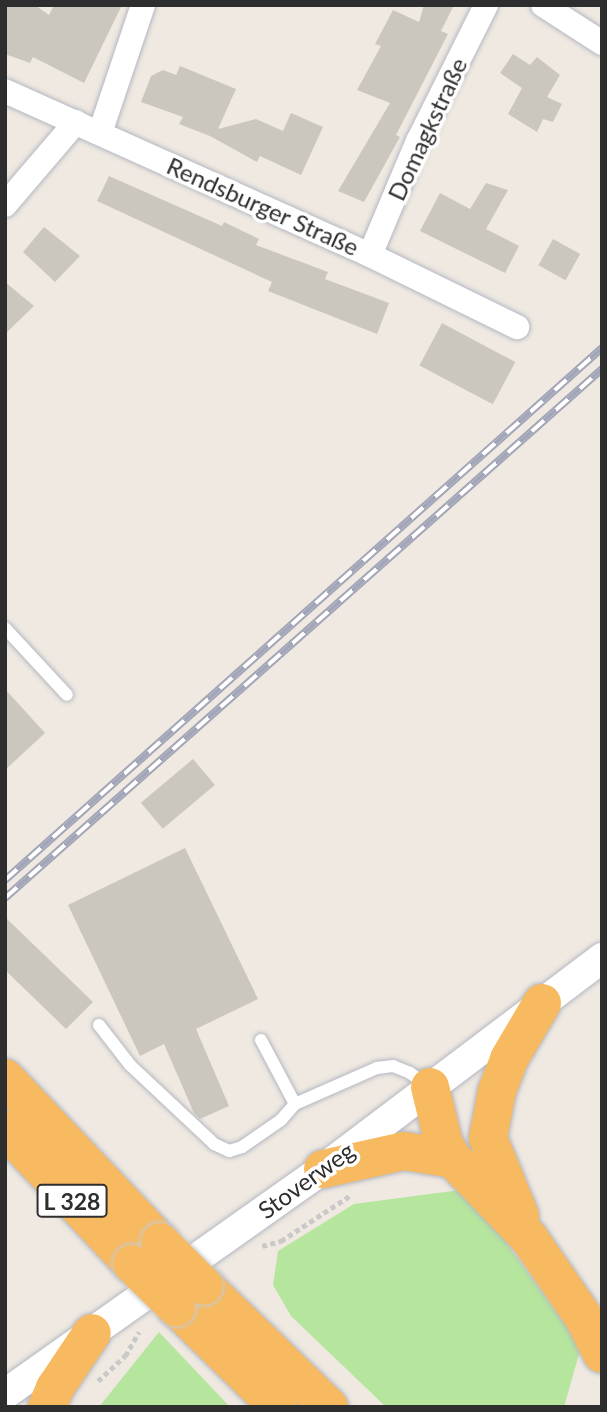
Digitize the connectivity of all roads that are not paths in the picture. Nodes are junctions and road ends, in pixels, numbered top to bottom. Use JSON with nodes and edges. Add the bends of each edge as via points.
{"nodes":[{"id":1,"x":143,"y":5,"type":"edge"},
{"id":2,"x":486,"y":5,"type":"edge"},
{"id":3,"x":543,"y":5,"type":"edge"},
{"id":4,"x":602,"y":43,"type":"edge"},
{"id":5,"x":5,"y":91,"type":"edge"},
{"id":6,"x":76,"y":122,"type":"junction"},
{"id":7,"x":100,"y":133,"type":"junction"},
{"id":8,"x":5,"y":205,"type":"edge"},
{"id":9,"x":370,"y":255,"type":"junction"},
{"id":10,"x":517,"y":327,"type":"dead end"},
{"id":11,"x":5,"y":628,"type":"edge"},
{"id":12,"x":67,"y":695,"type":"dead end"},
{"id":13,"x":602,"y":958,"type":"edge"},
{"id":14,"x":542,"y":1003,"type":"junction"},
{"id":15,"x":99,"y":1024,"type":"dead end"},
{"id":16,"x":261,"y":1040,"type":"dead end"},
{"id":17,"x":5,"y":1078,"type":"edge"},
{"id":18,"x":430,"y":1087,"type":"junction"},
{"id":19,"x":295,"y":1104,"type":"junction"},
{"id":20,"x":5,"y":1129,"type":"edge"},
{"id":21,"x":488,"y":1138,"type":"junction"},
{"id":22,"x":453,"y":1159,"type":"junction"},
{"id":23,"x":323,"y":1169,"type":"junction"},
{"id":24,"x":529,"y":1238,"type":"junction"},
{"id":25,"x":146,"y":1253,"type":"junction"},
{"id":26,"x":190,"y":1297,"type":"junction"},
{"id":27,"x":92,"y":1332,"type":"junction"},
{"id":28,"x":602,"y":1354,"type":"edge"},
{"id":29,"x":283,"y":1364,"type":"junction"},
{"id":30,"x":5,"y":1394,"type":"edge"},
{"id":31,"x":277,"y":1406,"type":"edge"},
{"id":32,"x":47,"y":1407,"type":"edge"},
{"id":33,"x":329,"y":1407,"type":"edge"},
{"id":34,"x":343,"y":1407,"type":"edge"}],
"edges":[{"from":1,"to":7,"type":"street"},
{"from":2,"to":9,"type":"street","name":"Domagkstraße","via":[[418,141]]},
{"from":3,"to":4,"type":"street"},
{"from":5,"to":6,"type":"street","name":"Rendsburger Straße"},
{"from":6,"to":7,"type":"street","name":"Rendsburger Straße"},
{"from":6,"to":8,"type":"street"},
{"from":7,"to":9,"type":"street","name":"Rendsburger Straße"},
{"from":9,"to":10,"type":"street","name":"Rendsburger Straße"},
{"from":11,"to":12,"type":"lane"},
{"from":13,"to":14,"type":"street","name":"Stoverweg"},
{"from":14,"to":18,"type":"street","name":"Stoverweg"},
{"from":14,"to":21,"type":"highway","via":[[509,1059]]},
{"from":15,"to":19,"type":"lane","via":[[130,1065],[214,1144],[229,1151],[242,1147]]},
{"from":16,"to":19,"type":"lane"},
{"from":17,"to":25,"type":"highway","number":"L 328"},
{"from":18,"to":19,"type":"lane","via":[[410,1073],[385,1067]]},
{"from":18,"to":21,"type":"highway","via":[[460,1102]]},
{"from":18,"to":22,"type":"highway","via":[[443,1144]]},
{"from":18,"to":23,"type":"street","name":"Stoverweg"},
{"from":20,"to":25,"type":"highway","number":"L 328"},
{"from":21,"to":24,"type":"highway"},
{"from":22,"to":23,"type":"highway","via":[[404,1151]]},
{"from":22,"to":24,"type":"highway"},
{"from":23,"to":27,"type":"street","name":"Stoverweg"},
{"from":24,"to":28,"type":"highway","via":[[584,1318]]},
{"from":25,"to":26,"type":"highway","number":"L 328","bridge":true},
{"from":26,"to":29,"type":"highway","number":"L 328"},
{"from":26,"to":31,"type":"highway","number":"L 328"},
{"from":27,"to":30,"type":"street","name":"Stoverweg"},
{"from":27,"to":32,"type":"highway"},
{"from":29,"to":33,"type":"highway","number":"L 328"},
{"from":29,"to":34,"type":"highway"}]}
